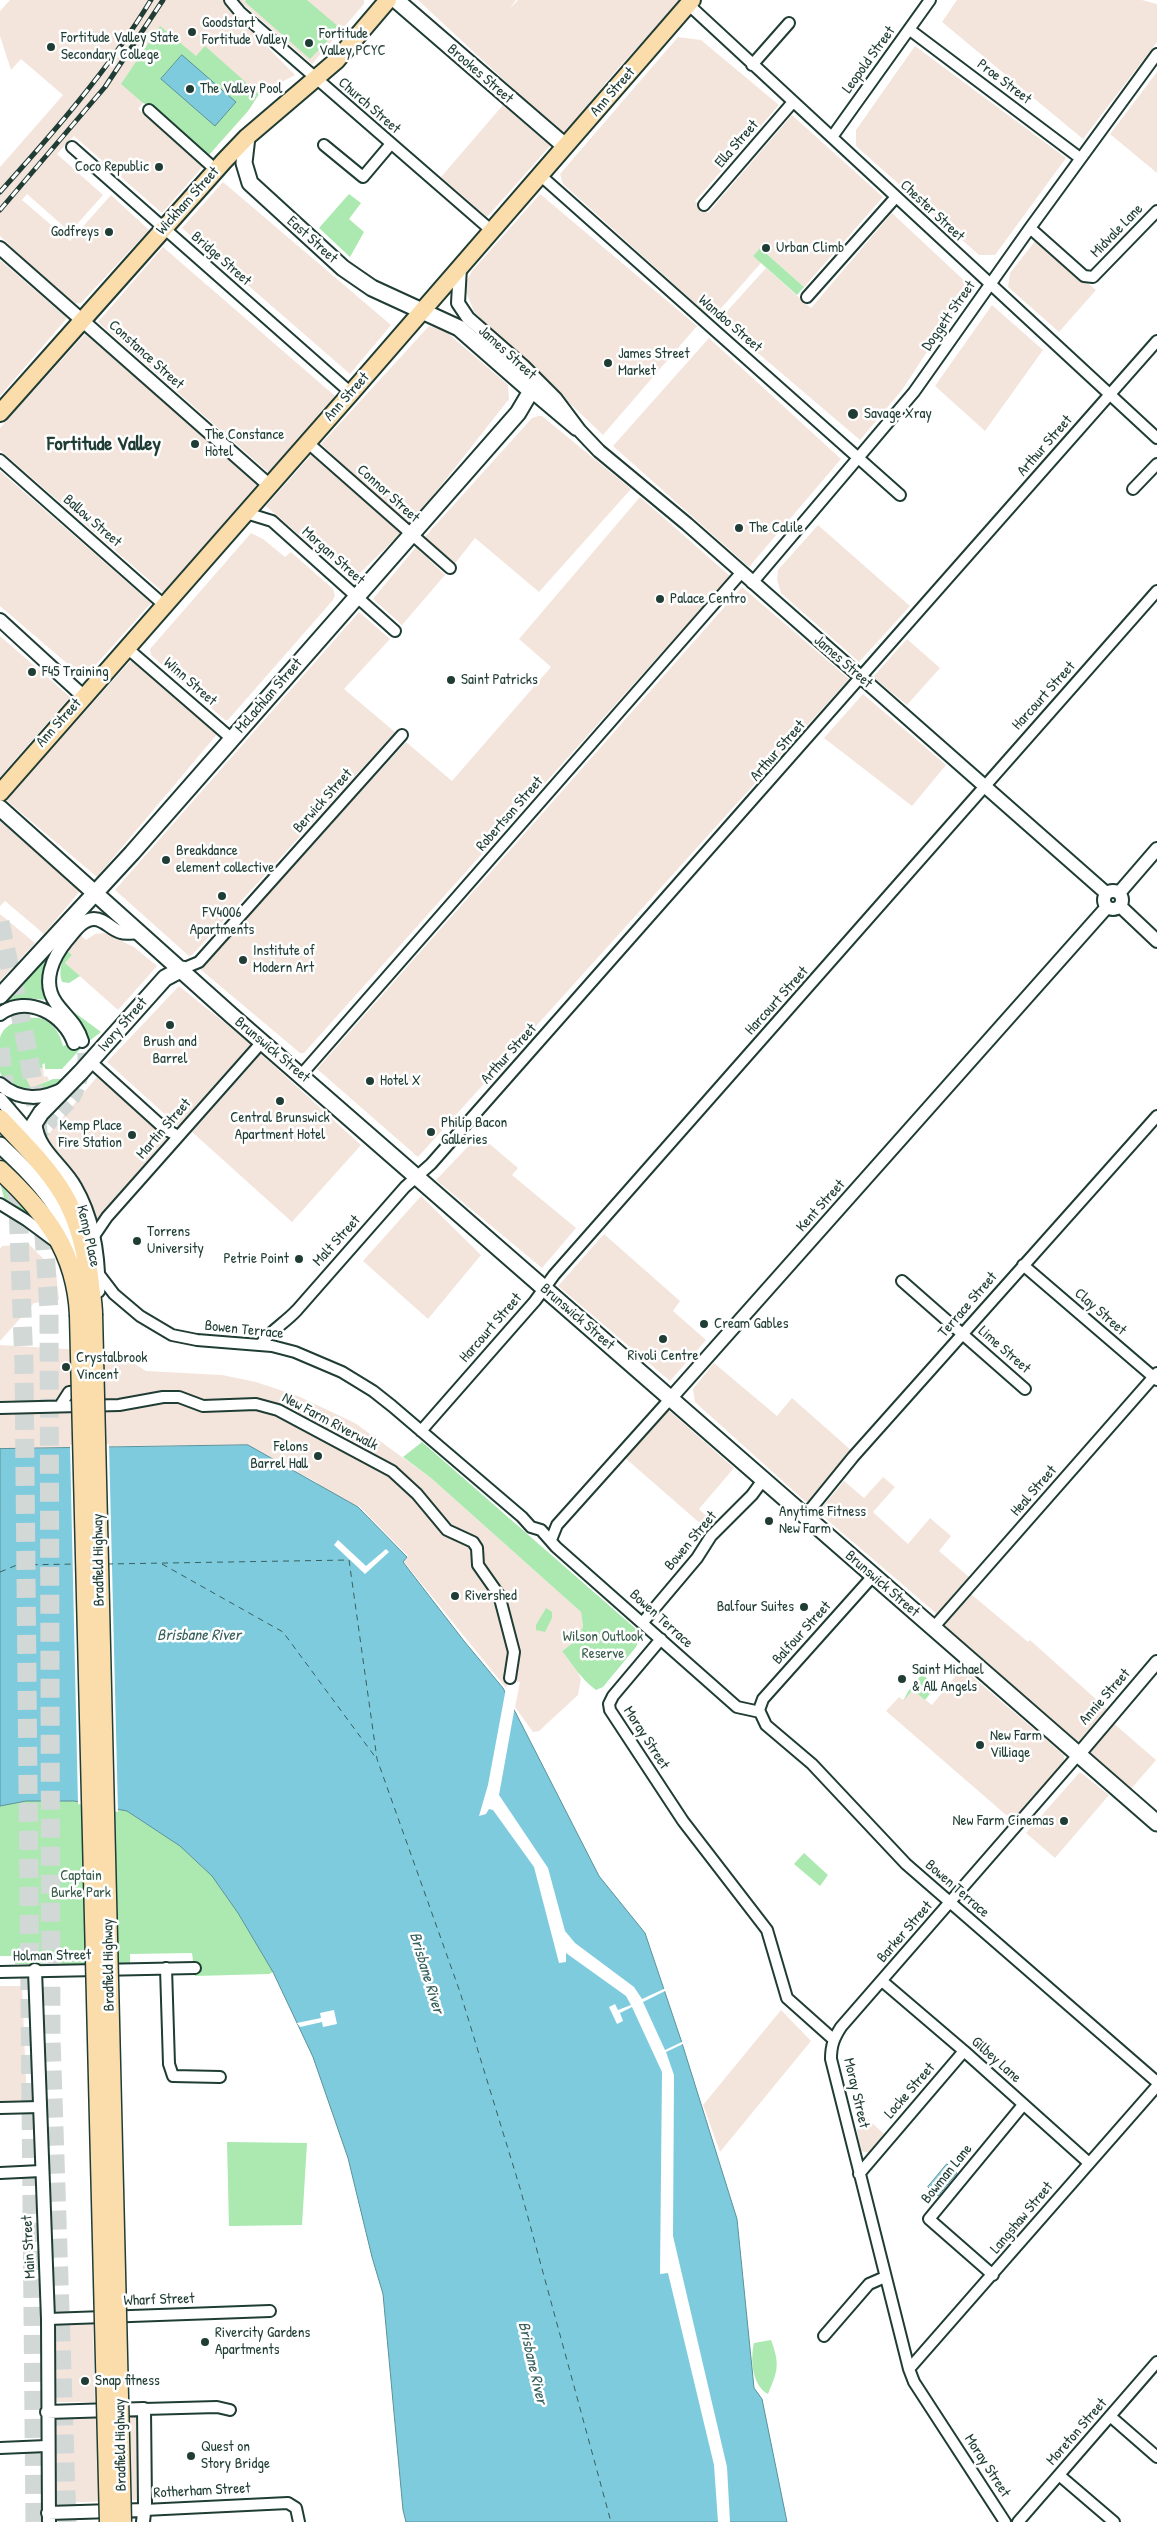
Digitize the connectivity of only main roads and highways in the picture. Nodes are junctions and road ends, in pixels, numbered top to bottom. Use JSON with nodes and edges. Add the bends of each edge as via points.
{"nodes":[{"id":1,"x":388,"y":0,"type":"edge"},
{"id":2,"x":396,"y":0,"type":"edge"},
{"id":3,"x":690,"y":2,"type":"edge"},
{"id":4,"x":247,"y":137,"type":"junction"},
{"id":5,"x":565,"y":146,"type":"junction"},
{"id":6,"x":423,"y":310,"type":"junction"},
{"id":7,"x":531,"y":391,"type":"joint"},
{"id":8,"x":0,"y":413,"type":"edge"},
{"id":9,"x":0,"y":792,"type":"edge"},
{"id":10,"x":0,"y":808,"type":"edge"},
{"id":11,"x":95,"y":893,"type":"junction"},
{"id":12,"x":182,"y":969,"type":"junction"},
{"id":13,"x":0,"y":996,"type":"edge"},
{"id":14,"x":0,"y":1119,"type":"edge"},
{"id":15,"x":37,"y":1142,"type":"joint"},
{"id":16,"x":0,"y":1145,"type":"edge"},
{"id":17,"x":0,"y":1170,"type":"tunnel mouth"},
{"id":18,"x":92,"y":1264,"type":"junction"},
{"id":19,"x":74,"y":1272,"type":"junction"},
{"id":20,"x":88,"y":1314,"type":"junction"},
{"id":21,"x":1157,"y":1823,"type":"edge"},
{"id":22,"x":109,"y":2522,"type":"edge"},
{"id":23,"x":122,"y":2522,"type":"edge"}],
"edges":[{"from":1,"to":4,"type":"main road","name":"Wickham Street","via":[[336,61]]},
{"from":2,"to":5,"type":"main road","name":"Brookes Street"},
{"from":3,"to":5,"type":"main road","name":"Ann Street"},
{"from":4,"to":6,"type":"main road","name":"East Street","via":[[244,168],[253,186],[359,280]]},
{"from":4,"to":8,"type":"main road","name":"Wickham Street"},
{"from":5,"to":6,"type":"main road","name":"Ann Street"},
{"from":6,"to":7,"type":"main road","name":"James Street","via":[[459,328]]},
{"from":6,"to":9,"type":"main road","name":"Ann Street"},
{"from":7,"to":11,"type":"main road","name":"McLachlan Street","via":[[523,406],[411,535]]},
{"from":10,"to":11,"type":"main road","name":"Brunswick Street"},
{"from":11,"to":12,"type":"main road","name":"Brunswick Street"},
{"from":11,"to":13,"type":"main road","name":"McLachlan Street"},
{"from":12,"to":15,"type":"main road","name":"Ivory Street","via":[[165,978],[37,1118],[34,1124]]},
{"from":12,"to":21,"type":"main road","name":"Brunswick Street"},
{"from":14,"to":18,"type":"highway","name":"Kemp Place","via":[[63,1191]]},
{"from":15,"to":18,"type":"main road","name":"Kemp Place","via":[[74,1188],[84,1208],[92,1239]]},
{"from":16,"to":19,"type":"main road","via":[[42,1186],[63,1218],[74,1249]]},
{"from":17,"to":19,"type":"highway","name":"Kemp Place","via":[[39,1209]]},
{"from":18,"to":20,"type":"highway","name":"Bradfield Highway"},
{"from":19,"to":20,"type":"highway","name":"Bradfield Highway"},
{"from":20,"to":22,"type":"highway","name":"Bradfield Highway","bridge":true},
{"from":20,"to":23,"type":"highway","name":"Bradfield Highway","bridge":true}]}
